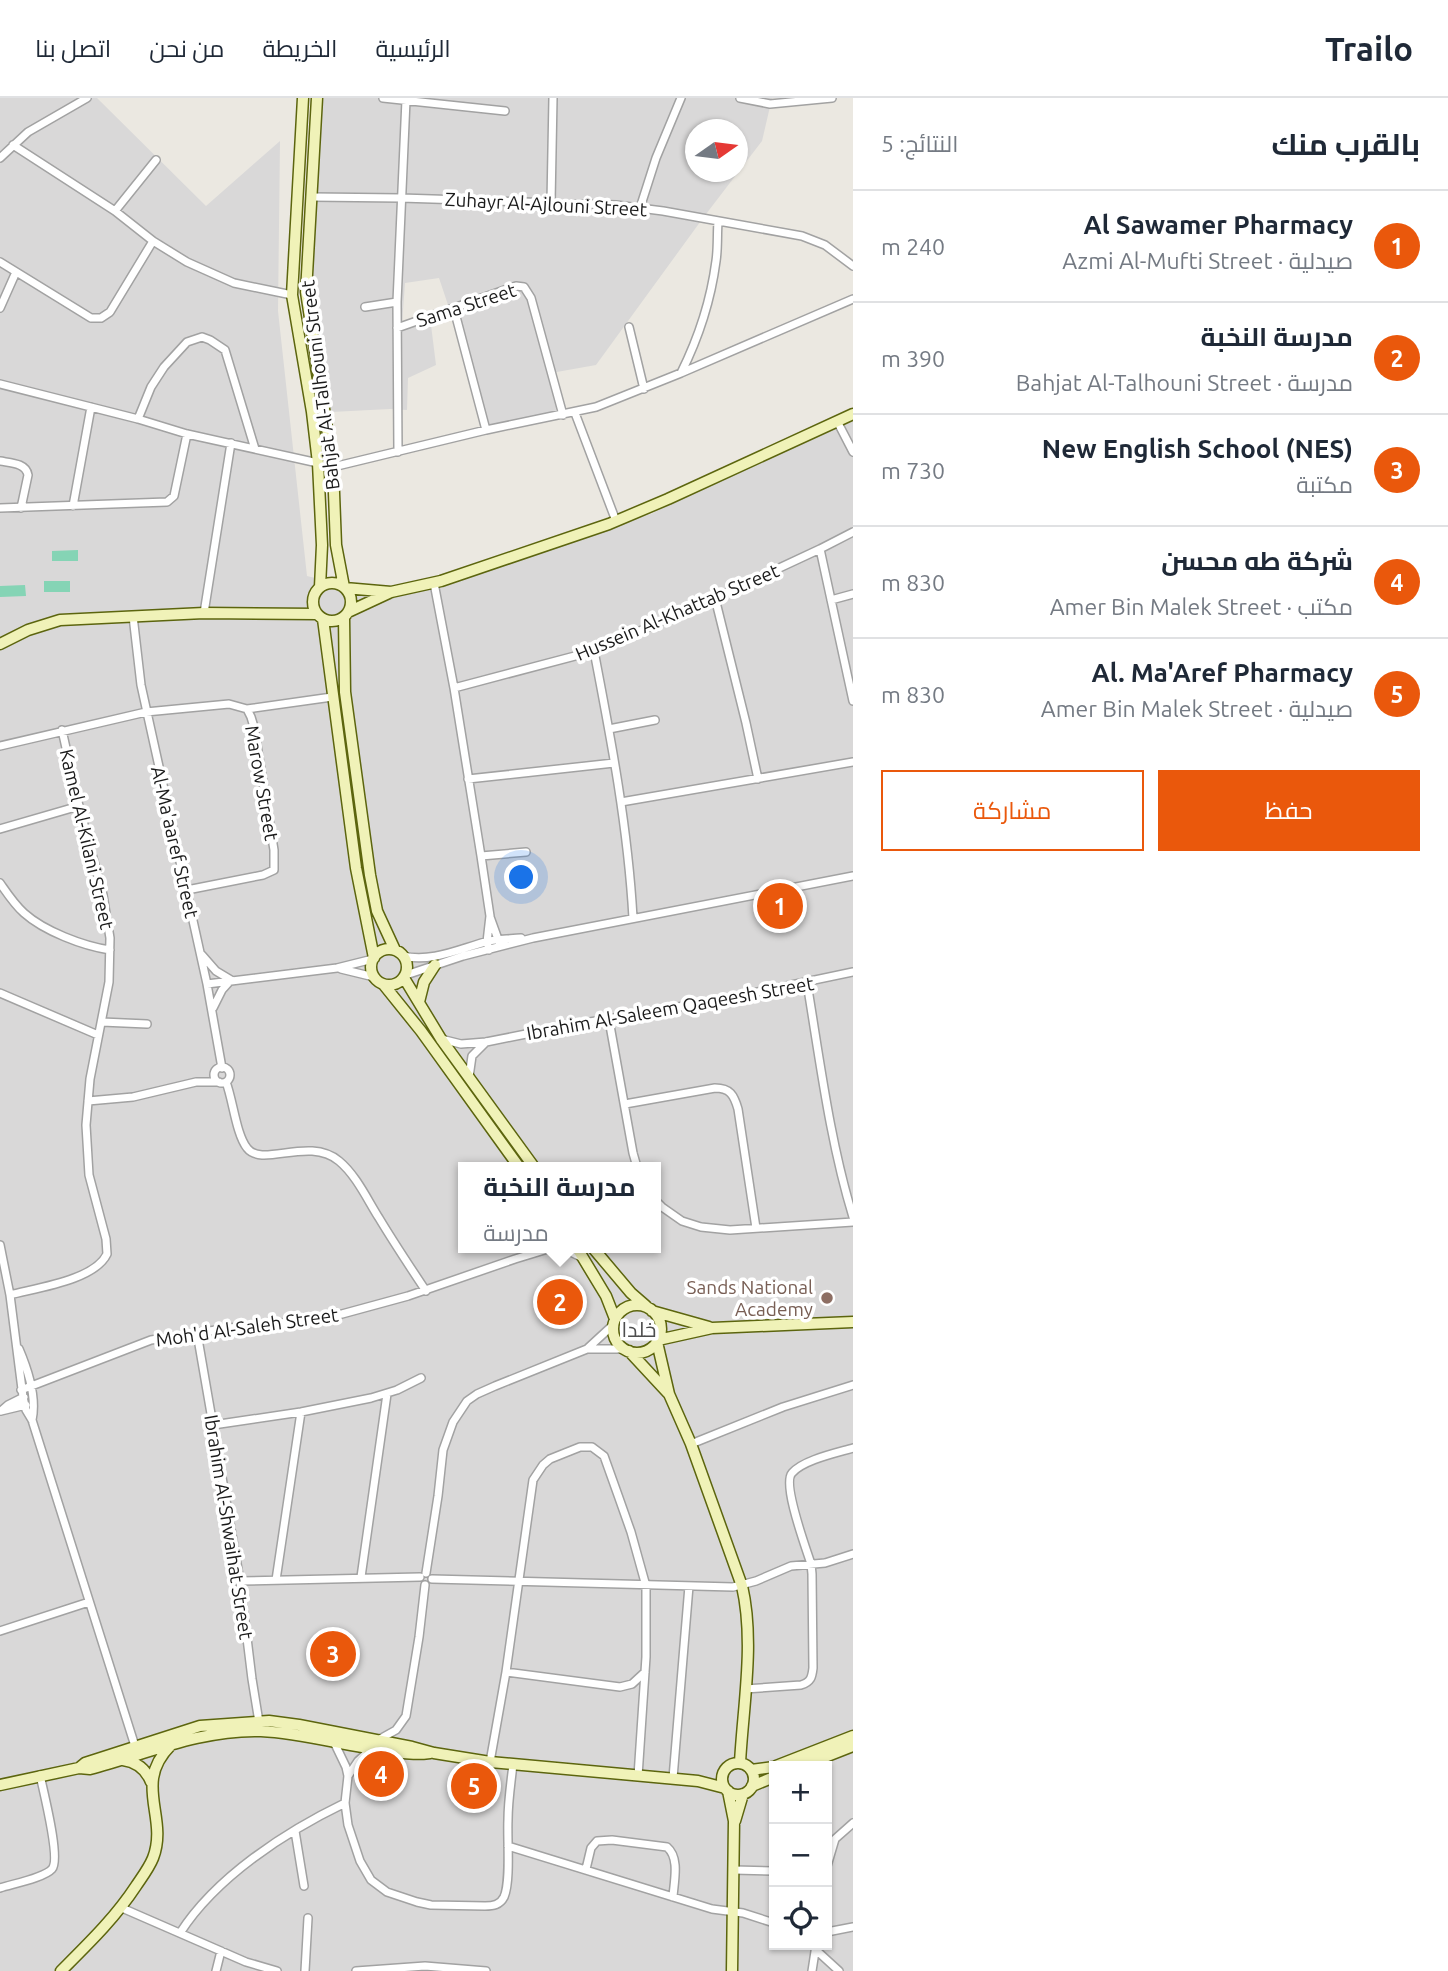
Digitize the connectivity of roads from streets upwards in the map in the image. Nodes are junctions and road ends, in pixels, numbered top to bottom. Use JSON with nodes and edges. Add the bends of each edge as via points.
{"nodes":[{"id":1,"x":87,"y":98,"type":"edge"},
{"id":2,"x":303,"y":98,"type":"edge"},
{"id":3,"x":317,"y":98,"type":"edge"},
{"id":4,"x":383,"y":98,"type":"edge"},
{"id":5,"x":554,"y":98,"type":"edge"},
{"id":6,"x":681,"y":98,"type":"edge"},
{"id":7,"x":740,"y":98,"type":"edge"},
{"id":8,"x":832,"y":98,"type":"edge"},
{"id":9,"x":406,"y":100,"type":"junction"},
{"id":10,"x":505,"y":111,"type":"dead end"},
{"id":11,"x":13,"y":145,"type":"junction"},
{"id":12,"x":0,"y":158,"type":"edge"},
{"id":13,"x":156,"y":160,"type":"dead end"},
{"id":14,"x":312,"y":197,"type":"junction"},
{"id":15,"x":401,"y":198,"type":"junction"},
{"id":16,"x":551,"y":202,"type":"junction"},
{"id":17,"x":640,"y":208,"type":"junction"},
{"id":18,"x":115,"y":211,"type":"junction"},
{"id":19,"x":718,"y":222,"type":"junction"},
{"id":20,"x":153,"y":242,"type":"junction"},
{"id":21,"x":0,"y":262,"type":"edge"},
{"id":22,"x":853,"y":265,"type":"edge"},
{"id":23,"x":16,"y":272,"type":"junction"},
{"id":24,"x":292,"y":295,"type":"junction"},
{"id":25,"x":853,"y":299,"type":"edge"},
{"id":26,"x":397,"y":302,"type":"junction"},
{"id":27,"x":365,"y":307,"type":"dead end"},
{"id":28,"x":0,"y":308,"type":"edge"},
{"id":29,"x":454,"y":309,"type":"junction"},
{"id":30,"x":629,"y":327,"type":"dead end"},
{"id":31,"x":397,"y":328,"type":"junction"},
{"id":32,"x":681,"y":373,"type":"junction"},
{"id":33,"x":0,"y":384,"type":"edge"},
{"id":34,"x":645,"y":389,"type":"junction"},
{"id":35,"x":91,"y":407,"type":"junction"},
{"id":36,"x":575,"y":413,"type":"junction"},
{"id":37,"x":853,"y":414,"type":"edge"},
{"id":38,"x":563,"y":415,"type":"junction"},
{"id":39,"x":138,"y":419,"type":"junction"},
{"id":40,"x":837,"y":421,"type":"junction"},
{"id":41,"x":486,"y":430,"type":"junction"},
{"id":42,"x":187,"y":433,"type":"junction"},
{"id":43,"x":231,"y":443,"type":"junction"},
{"id":44,"x":255,"y":449,"type":"junction"},
{"id":45,"x":398,"y":452,"type":"junction"},
{"id":46,"x":853,"y":452,"type":"edge"},
{"id":47,"x":0,"y":461,"type":"edge"},
{"id":48,"x":318,"y":463,"type":"junction"},
{"id":49,"x":333,"y":467,"type":"junction"},
{"id":50,"x":73,"y":506,"type":"junction"},
{"id":51,"x":0,"y":508,"type":"edge"},
{"id":52,"x":21,"y":509,"type":"junction"},
{"id":53,"x":616,"y":521,"type":"junction"},
{"id":54,"x":853,"y":532,"type":"edge"},
{"id":55,"x":820,"y":549,"type":"junction"},
{"id":56,"x":434,"y":583,"type":"junction"},
{"id":57,"x":320,"y":587,"type":"junction"},
{"id":58,"x":345,"y":588,"type":"junction"},
{"id":59,"x":391,"y":592,"type":"junction"},
{"id":60,"x":853,"y":594,"type":"edge"},
{"id":61,"x":715,"y":598,"type":"junction"},
{"id":62,"x":831,"y":600,"type":"junction"},
{"id":63,"x":204,"y":613,"type":"junction"},
{"id":64,"x":346,"y":615,"type":"junction"},
{"id":65,"x":133,"y":616,"type":"junction"},
{"id":66,"x":320,"y":616,"type":"junction"},
{"id":67,"x":0,"y":644,"type":"edge"},
{"id":68,"x":594,"y":651,"type":"junction"},
{"id":69,"x":454,"y":688,"type":"junction"},
{"id":70,"x":332,"y":697,"type":"junction"},
{"id":71,"x":853,"y":701,"type":"edge"},
{"id":72,"x":247,"y":709,"type":"junction"},
{"id":73,"x":146,"y":712,"type":"junction"},
{"id":74,"x":655,"y":720,"type":"dead end"},
{"id":75,"x":609,"y":729,"type":"junction"},
{"id":76,"x":62,"y":730,"type":"junction"},
{"id":77,"x":0,"y":746,"type":"edge"},
{"id":78,"x":853,"y":762,"type":"edge"},
{"id":79,"x":614,"y":763,"type":"junction"},
{"id":80,"x":468,"y":779,"type":"junction"},
{"id":81,"x":758,"y":779,"type":"junction"},
{"id":82,"x":621,"y":802,"type":"junction"},
{"id":83,"x":79,"y":806,"type":"junction"},
{"id":84,"x":0,"y":829,"type":"edge"},
{"id":85,"x":526,"y":852,"type":"dead end"},
{"id":86,"x":481,"y":856,"type":"junction"},
{"id":87,"x":853,"y":876,"type":"edge"},
{"id":88,"x":0,"y":883,"type":"edge"},
{"id":89,"x":187,"y":890,"type":"junction"},
{"id":90,"x":489,"y":916,"type":"junction"},
{"id":91,"x":633,"y":918,"type":"junction"},
{"id":92,"x":500,"y":943,"type":"junction"},
{"id":93,"x":488,"y":946,"type":"junction"},
{"id":94,"x":110,"y":950,"type":"junction"},
{"id":95,"x":200,"y":952,"type":"junction"},
{"id":96,"x":399,"y":953,"type":"junction"},
{"id":97,"x":373,"y":958,"type":"junction"},
{"id":98,"x":435,"y":965,"type":"junction"},
{"id":99,"x":337,"y":968,"type":"junction"},
{"id":100,"x":853,"y":972,"type":"edge"},
{"id":101,"x":405,"y":976,"type":"junction"},
{"id":102,"x":374,"y":977,"type":"junction"},
{"id":103,"x":231,"y":980,"type":"junction"},
{"id":104,"x":807,"y":983,"type":"junction"},
{"id":105,"x":207,"y":984,"type":"junction"},
{"id":106,"x":384,"y":985,"type":"junction"},
{"id":107,"x":0,"y":993,"type":"edge"},
{"id":108,"x":419,"y":1002,"type":"junction"},
{"id":109,"x":213,"y":1013,"type":"junction"},
{"id":110,"x":609,"y":1020,"type":"junction"},
{"id":111,"x":102,"y":1022,"type":"junction"},
{"id":112,"x":147,"y":1024,"type":"dead end"},
{"id":113,"x":98,"y":1035,"type":"junction"},
{"id":114,"x":441,"y":1039,"type":"junction"},
{"id":115,"x":486,"y":1042,"type":"junction"},
{"id":116,"x":219,"y":1069,"type":"junction"},
{"id":117,"x":469,"y":1077,"type":"junction"},
{"id":118,"x":196,"y":1082,"type":"junction"},
{"id":119,"x":222,"y":1082,"type":"junction"},
{"id":120,"x":88,"y":1101,"type":"junction"},
{"id":121,"x":625,"y":1104,"type":"junction"},
{"id":122,"x":515,"y":1162,"type":"edge"},
{"id":123,"x":530,"y":1162,"type":"edge"},
{"id":124,"x":636,"y":1162,"type":"edge"},
{"id":125,"x":661,"y":1208,"type":"edge"},
{"id":126,"x":853,"y":1220,"type":"edge"},
{"id":127,"x":757,"y":1228,"type":"junction"},
{"id":128,"x":0,"y":1245,"type":"edge"},
{"id":129,"x":523,"y":1253,"type":"edge"},
{"id":130,"x":538,"y":1253,"type":"edge"},
{"id":131,"x":573,"y":1253,"type":"edge"},
{"id":132,"x":580,"y":1253,"type":"edge"},
{"id":133,"x":597,"y":1253,"type":"edge"},
{"id":134,"x":584,"y":1258,"type":"junction"},
{"id":135,"x":515,"y":1259,"type":"junction"},
{"id":136,"x":426,"y":1291,"type":"junction"},
{"id":137,"x":10,"y":1295,"type":"junction"},
{"id":138,"x":649,"y":1309,"type":"junction"},
{"id":139,"x":853,"y":1321,"type":"edge"},
{"id":140,"x":614,"y":1322,"type":"junction"},
{"id":141,"x":712,"y":1328,"type":"junction"},
{"id":142,"x":197,"y":1333,"type":"junction"},
{"id":143,"x":657,"y":1341,"type":"junction"},
{"id":144,"x":17,"y":1346,"type":"junction"},
{"id":145,"x":587,"y":1349,"type":"junction"},
{"id":146,"x":626,"y":1350,"type":"junction"},
{"id":147,"x":421,"y":1378,"type":"dead end"},
{"id":148,"x":853,"y":1385,"type":"edge"},
{"id":149,"x":32,"y":1394,"type":"junction"},
{"id":150,"x":387,"y":1394,"type":"junction"},
{"id":151,"x":669,"y":1394,"type":"junction"},
{"id":152,"x":23,"y":1397,"type":"junction"},
{"id":153,"x":1,"y":1411,"type":"edge"},
{"id":154,"x":301,"y":1412,"type":"junction"},
{"id":155,"x":32,"y":1420,"type":"junction"},
{"id":156,"x":213,"y":1425,"type":"junction"},
{"id":157,"x":691,"y":1444,"type":"junction"},
{"id":158,"x":853,"y":1448,"type":"edge"},
{"id":159,"x":853,"y":1554,"type":"edge"},
{"id":160,"x":811,"y":1564,"type":"junction"},
{"id":161,"x":361,"y":1577,"type":"junction"},
{"id":162,"x":426,"y":1578,"type":"junction"},
{"id":163,"x":276,"y":1580,"type":"junction"},
{"id":164,"x":240,"y":1581,"type":"junction"},
{"id":165,"x":519,"y":1582,"type":"junction"},
{"id":166,"x":646,"y":1586,"type":"junction"},
{"id":167,"x":690,"y":1586,"type":"junction"},
{"id":168,"x":743,"y":1586,"type":"junction"},
{"id":169,"x":89,"y":1602,"type":"junction"},
{"id":170,"x":0,"y":1631,"type":"edge"},
{"id":171,"x":506,"y":1672,"type":"junction"},
{"id":172,"x":645,"y":1672,"type":"junction"},
{"id":173,"x":745,"y":1689,"type":"junction"},
{"id":174,"x":259,"y":1726,"type":"junction"},
{"id":175,"x":853,"y":1736,"type":"edge"},
{"id":176,"x":334,"y":1742,"type":"junction"},
{"id":177,"x":172,"y":1744,"type":"junction"},
{"id":178,"x":373,"y":1745,"type":"junction"},
{"id":179,"x":135,"y":1746,"type":"junction"},
{"id":180,"x":853,"y":1746,"type":"edge"},
{"id":181,"x":122,"y":1760,"type":"junction"},
{"id":182,"x":788,"y":1761,"type":"edge"},
{"id":183,"x":815,"y":1761,"type":"edge"},
{"id":184,"x":490,"y":1762,"type":"junction"},
{"id":185,"x":740,"y":1763,"type":"junction"},
{"id":186,"x":513,"y":1764,"type":"junction"},
{"id":187,"x":769,"y":1767,"type":"edge"},
{"id":188,"x":79,"y":1768,"type":"junction"},
{"id":189,"x":751,"y":1770,"type":"junction"},
{"id":190,"x":724,"y":1772,"type":"junction"},
{"id":191,"x":40,"y":1775,"type":"junction"},
{"id":192,"x":348,"y":1776,"type":"junction"},
{"id":193,"x":638,"y":1776,"type":"junction"},
{"id":194,"x":673,"y":1779,"type":"junction"},
{"id":195,"x":769,"y":1779,"type":"edge"},
{"id":196,"x":698,"y":1780,"type":"junction"},
{"id":197,"x":151,"y":1782,"type":"junction"},
{"id":198,"x":0,"y":1785,"type":"edge"},
{"id":199,"x":752,"y":1786,"type":"junction"},
{"id":200,"x":727,"y":1790,"type":"junction"},
{"id":201,"x":743,"y":1794,"type":"junction"},
{"id":202,"x":345,"y":1803,"type":"junction"},
{"id":203,"x":734,"y":1821,"type":"junction"},
{"id":204,"x":853,"y":1823,"type":"edge"},
{"id":205,"x":295,"y":1830,"type":"junction"},
{"id":206,"x":508,"y":1846,"type":"junction"},
{"id":207,"x":832,"y":1849,"type":"edge"},
{"id":208,"x":586,"y":1869,"type":"junction"},
{"id":209,"x":734,"y":1870,"type":"junction"},
{"id":210,"x":769,"y":1871,"type":"edge"},
{"id":211,"x":304,"y":1886,"type":"dead end"},
{"id":212,"x":0,"y":1888,"type":"edge"},
{"id":213,"x":673,"y":1897,"type":"junction"},
{"id":214,"x":122,"y":1908,"type":"junction"},
{"id":215,"x":734,"y":1912,"type":"junction"},
{"id":216,"x":308,"y":1918,"type":"dead end"},
{"id":217,"x":769,"y":1921,"type":"edge"},
{"id":218,"x":853,"y":1927,"type":"edge"},
{"id":219,"x":832,"y":1931,"type":"edge"},
{"id":220,"x":180,"y":1933,"type":"junction"},
{"id":221,"x":816,"y":1950,"type":"edge"},
{"id":222,"x":819,"y":1950,"type":"edge"},
{"id":223,"x":221,"y":1951,"type":"junction"},
{"id":224,"x":383,"y":1970,"type":"edge"},
{"id":225,"x":61,"y":1971,"type":"edge"},
{"id":226,"x":216,"y":1971,"type":"edge"},
{"id":227,"x":278,"y":1971,"type":"edge"},
{"id":228,"x":305,"y":1971,"type":"edge"},
{"id":229,"x":356,"y":1971,"type":"edge"},
{"id":230,"x":486,"y":1971,"type":"edge"},
{"id":231,"x":732,"y":1971,"type":"edge"},
{"id":232,"x":813,"y":1971,"type":"edge"},
{"id":233,"x":839,"y":1971,"type":"edge"}],
"edges":[{"from":1,"to":11,"type":"street"},
{"from":2,"to":24,"type":"street","name":"Bahjat Al-Talhouni Street"},
{"from":3,"to":14,"type":"street","name":"Bahjat Al-Talhouni Street"},
{"from":4,"to":9,"type":"street"},
{"from":5,"to":16,"type":"street"},
{"from":6,"to":17,"type":"street"},
{"from":7,"to":8,"type":"street","via":[[770,104]]},
{"from":9,"to":10,"type":"street"},
{"from":9,"to":15,"type":"street"},
{"from":11,"to":12,"type":"street"},
{"from":11,"to":18,"type":"street"},
{"from":13,"to":18,"type":"street"},
{"from":14,"to":15,"type":"street","name":"Zuhayr Al-Ajlouni Street"},
{"from":14,"to":49,"type":"street","name":"Bahjat Al-Talhouni Street","via":[[306,292]]},
{"from":15,"to":16,"type":"street","name":"Zuhayr Al-Ajlouni Street"},
{"from":15,"to":26,"type":"street"},
{"from":16,"to":17,"type":"street","name":"Zuhayr Al-Ajlouni Street"},
{"from":17,"to":19,"type":"street","name":"Zuhayr Al-Ajlouni Street"},
{"from":18,"to":20,"type":"street"},
{"from":19,"to":22,"type":"street","name":"Zuhayr Al-Ajlouni Street","via":[[815,240]]},
{"from":19,"to":32,"type":"street","via":[[711,286],[692,352]]},
{"from":20,"to":23,"type":"street","via":[[110,312],[101,318],[92,318]]},
{"from":20,"to":24,"type":"street","via":[[218,277]]},
{"from":21,"to":23,"type":"street"},
{"from":23,"to":28,"type":"street"},
{"from":24,"to":48,"type":"street","name":"Bahjat Al-Talhouni Street"},
{"from":25,"to":32,"type":"street"},
{"from":26,"to":27,"type":"street"},
{"from":26,"to":31,"type":"street"},
{"from":29,"to":31,"type":"street","name":"Sama Street"},
{"from":29,"to":38,"type":"street","name":"Sama Street","via":[[524,287]]},
{"from":29,"to":41,"type":"street"},
{"from":30,"to":34,"type":"street"},
{"from":31,"to":45,"type":"street","name":"Sama Street"},
{"from":32,"to":34,"type":"street"},
{"from":33,"to":35,"type":"street"},
{"from":34,"to":36,"type":"street"},
{"from":35,"to":39,"type":"street"},
{"from":35,"to":50,"type":"street"},
{"from":36,"to":38,"type":"street"},
{"from":36,"to":53,"type":"street"},
{"from":37,"to":40,"type":"street"},
{"from":38,"to":41,"type":"street"},
{"from":39,"to":42,"type":"street"},
{"from":39,"to":44,"type":"street","via":[[164,367],[187,342],[202,337],[225,350]]},
{"from":40,"to":46,"type":"street"},
{"from":40,"to":53,"type":"street"},
{"from":41,"to":45,"type":"street"},
{"from":42,"to":43,"type":"street"},
{"from":42,"to":50,"type":"street","via":[[172,500]]},
{"from":43,"to":44,"type":"street"},
{"from":43,"to":63,"type":"street"},
{"from":44,"to":48,"type":"street"},
{"from":45,"to":49,"type":"street"},
{"from":47,"to":52,"type":"street","via":[[28,471]]},
{"from":48,"to":57,"type":"street","name":"Bahjat Al-Talhouni Street"},
{"from":49,"to":58,"type":"street","name":"Bahjat Al-Talhouni Street","via":[[335,532]]},
{"from":50,"to":52,"type":"street"},
{"from":51,"to":52,"type":"street"},
{"from":53,"to":56,"type":"street"},
{"from":54,"to":55,"type":"street","name":"Hussein Al-Khattab Street"},
{"from":55,"to":61,"type":"street","name":"Hussein Al-Khattab Street"},
{"from":55,"to":62,"type":"street"},
{"from":56,"to":59,"type":"street"},
{"from":56,"to":69,"type":"street"},
{"from":57,"to":58,"type":"street","via":[[332,583]]},
{"from":57,"to":66,"type":"street","via":[[313,600]]},
{"from":58,"to":59,"type":"street"},
{"from":58,"to":64,"type":"street","via":[[351,597]]},
{"from":59,"to":64,"type":"street"},
{"from":60,"to":62,"type":"street"},
{"from":61,"to":68,"type":"street","name":"Hussein Al-Khattab Street"},
{"from":61,"to":81,"type":"street"},
{"from":62,"to":71,"type":"street"},
{"from":63,"to":65,"type":"street"},
{"from":63,"to":66,"type":"street"},
{"from":64,"to":66,"type":"street","via":[[333,621]]},
{"from":64,"to":96,"type":"street","via":[[345,692],[370,874],[377,911]]},
{"from":65,"to":67,"type":"street","via":[[60,621]]},
{"from":65,"to":73,"type":"street","name":"Al-Ma'aaref Street"},
{"from":66,"to":70,"type":"street"},
{"from":68,"to":69,"type":"street","name":"Hussein Al-Khattab Street"},
{"from":68,"to":75,"type":"street"},
{"from":69,"to":80,"type":"street"},
{"from":70,"to":72,"type":"street"},
{"from":70,"to":97,"type":"street"},
{"from":72,"to":73,"type":"street","name":"Marow Street","via":[[229,704]]},
{"from":72,"to":89,"type":"street","name":"Marow Street","via":[[254,727],[274,870]]},
{"from":73,"to":76,"type":"street","name":"Marow Street"},
{"from":73,"to":89,"type":"street","name":"Al-Ma'aaref Street"},
{"from":74,"to":75,"type":"street"},
{"from":75,"to":79,"type":"street"},
{"from":76,"to":77,"type":"street","name":"Marow Street"},
{"from":76,"to":83,"type":"street","name":"Kamel Al-Kilani Street"},
{"from":78,"to":81,"type":"street"},
{"from":79,"to":80,"type":"street"},
{"from":79,"to":82,"type":"street"},
{"from":80,"to":86,"type":"street"},
{"from":81,"to":82,"type":"street"},
{"from":82,"to":91,"type":"street"},
{"from":83,"to":84,"type":"street"},
{"from":83,"to":94,"type":"street","name":"Kamel Al-Kilani Street","via":[[103,895]]},
{"from":85,"to":86,"type":"street"},
{"from":86,"to":90,"type":"street"},
{"from":87,"to":91,"type":"street"},
{"from":88,"to":94,"type":"street","via":[[16,905],[38,923],[80,943]]},
{"from":89,"to":95,"type":"street","name":"Al-Ma'aaref Street"},
{"from":90,"to":92,"type":"street"},
{"from":90,"to":93,"type":"street"},
{"from":91,"to":92,"type":"street"},
{"from":92,"to":93,"type":"street"},
{"from":93,"to":96,"type":"street","via":[[426,957]]},
{"from":93,"to":98,"type":"street"},
{"from":94,"to":111,"type":"street","name":"Kamel Al-Kilani Street"},
{"from":95,"to":103,"type":"street","via":[[209,965]]},
{"from":95,"to":105,"type":"street","name":"Al-Ma'aaref Street"},
{"from":96,"to":97,"type":"street","via":[[383,950]]},
{"from":96,"to":101,"type":"street","via":[[407,965]]},
{"from":97,"to":99,"type":"street"},
{"from":97,"to":102,"type":"street"},
{"from":98,"to":101,"type":"street"},
{"from":98,"to":108,"type":"street"},
{"from":99,"to":102,"type":"street"},
{"from":99,"to":103,"type":"street"},
{"from":100,"to":104,"type":"street","name":"Ibrahim Al-Saleem Qaqeesh Street"},
{"from":101,"to":106,"type":"street","via":[[395,985]]},
{"from":101,"to":108,"type":"street"},
{"from":102,"to":106,"type":"street"},
{"from":103,"to":105,"type":"street"},
{"from":103,"to":109,"type":"street"},
{"from":104,"to":110,"type":"street","name":"Ibrahim Al-Saleem Qaqeesh Street"},
{"from":104,"to":126,"type":"street"},
{"from":105,"to":109,"type":"street","name":"Al-Ma'aaref Street"},
{"from":106,"to":122,"type":"street"},
{"from":107,"to":113,"type":"street"},
{"from":108,"to":114,"type":"street"},
{"from":109,"to":116,"type":"street","name":"Al-Ma'aaref Street"},
{"from":110,"to":115,"type":"street","name":"Ibrahim Al-Saleem Qaqeesh Street"},
{"from":110,"to":121,"type":"street"},
{"from":111,"to":112,"type":"street"},
{"from":111,"to":113,"type":"street","name":"Kamel Al-Kilani Street"},
{"from":113,"to":120,"type":"street","name":"Kamel Al-Kilani Street"},
{"from":114,"to":115,"type":"street","name":"Ibrahim Al-Saleem Qaqeesh Street","via":[[461,1044]]},
{"from":114,"to":117,"type":"street"},
{"from":115,"to":117,"type":"street","via":[[472,1056]]},
{"from":116,"to":118,"type":"street"},
{"from":116,"to":119,"type":"street","via":[[214,1077]]},
{"from":116,"to":119,"type":"street","via":[[229,1072]]},
{"from":117,"to":123,"type":"street"},
{"from":118,"to":119,"type":"street"},
{"from":118,"to":120,"type":"street","via":[[133,1097]]},
{"from":119,"to":136,"type":"street","via":[[251,1152],[268,1156],[312,1150],[344,1165]]},
{"from":120,"to":137,"type":"street","name":"Kamel Al-Kilani Street","via":[[88,1162],[107,1254],[101,1264],[79,1276]]},
{"from":121,"to":124,"type":"street"},
{"from":121,"to":127,"type":"street","via":[[715,1088],[731,1092],[738,1109]]},
{"from":125,"to":127,"type":"street","via":[[693,1226]]},
{"from":126,"to":127,"type":"street"},
{"from":128,"to":137,"type":"street"},
{"from":129,"to":135,"type":"street","name":"Moh'd Al-Saleh Street"},
{"from":130,"to":135,"type":"street","name":"Moh'd Al-Saleh Street"},
{"from":131,"to":134,"type":"street","name":"Moh'd Al-Saleh Street"},
{"from":132,"to":134,"type":"street"},
{"from":133,"to":138,"type":"street"},
{"from":134,"to":140,"type":"street","via":[[606,1296]]},
{"from":135,"to":136,"type":"street","name":"Moh'd Al-Saleh Street"},
{"from":136,"to":142,"type":"street","name":"Moh'd Al-Saleh Street","via":[[312,1320]]},
{"from":137,"to":144,"type":"street"},
{"from":138,"to":140,"type":"street","via":[[632,1305]]},
{"from":138,"to":141,"type":"street"},
{"from":138,"to":143,"type":"street","via":[[660,1324]]},
{"from":139,"to":141,"type":"street"},
{"from":140,"to":145,"type":"street"},
{"from":140,"to":146,"type":"street","via":[[615,1338]]},
{"from":141,"to":143,"type":"street"},
{"from":142,"to":149,"type":"street","name":"Moh'd Al-Saleh Street","via":[[142,1342]]},
{"from":142,"to":156,"type":"street","name":"Ibrahim Al-Shwaihat Street"},
{"from":143,"to":146,"type":"street","via":[[644,1351]]},
{"from":143,"to":151,"type":"street"},
{"from":144,"to":149,"type":"street"},
{"from":144,"to":152,"type":"street"},
{"from":145,"to":146,"type":"street"},
{"from":145,"to":162,"type":"street","via":[[477,1394],[460,1410],[443,1450]]},
{"from":146,"to":151,"type":"street"},
{"from":147,"to":150,"type":"street"},
{"from":148,"to":157,"type":"street"},
{"from":149,"to":152,"type":"street","name":"Moh'd Al-Saleh Street"},
{"from":149,"to":152,"type":"street"},
{"from":149,"to":155,"type":"street"},
{"from":150,"to":154,"type":"street"},
{"from":150,"to":161,"type":"street"},
{"from":151,"to":157,"type":"street"},
{"from":152,"to":153,"type":"street"},
{"from":152,"to":155,"type":"street"},
{"from":154,"to":156,"type":"street"},
{"from":154,"to":163,"type":"street"},
{"from":155,"to":169,"type":"street"},
{"from":156,"to":164,"type":"street","name":"Ibrahim Al-Shwaihat Street"},
{"from":157,"to":168,"type":"street"},
{"from":158,"to":160,"type":"street","via":[[804,1464],[789,1477],[789,1493]]},
{"from":159,"to":160,"type":"street"},
{"from":160,"to":168,"type":"street","via":[[792,1566]]},
{"from":160,"to":173,"type":"street","via":[[811,1679],[801,1685]]},
{"from":161,"to":162,"type":"street"},
{"from":161,"to":163,"type":"street"},
{"from":162,"to":165,"type":"street"},
{"from":162,"to":178,"type":"street","via":[[406,1716],[396,1730]]},
{"from":163,"to":164,"type":"street"},
{"from":164,"to":174,"type":"street","name":"Ibrahim Al-Shwaihat Street"},
{"from":165,"to":166,"type":"street"},
{"from":165,"to":166,"type":"street","via":[[533,1480],[550,1459],[586,1446],[597,1449],[606,1462]]},
{"from":165,"to":171,"type":"street"},
{"from":166,"to":167,"type":"street"},
{"from":166,"to":172,"type":"street"},
{"from":167,"to":168,"type":"street"},
{"from":167,"to":194,"type":"street"},
{"from":168,"to":173,"type":"street","via":[[748,1614]]},
{"from":169,"to":170,"type":"street"},
{"from":169,"to":179,"type":"street"},
{"from":171,"to":172,"type":"street","via":[[620,1687],[632,1685]]},
{"from":171,"to":184,"type":"street"},
{"from":172,"to":193,"type":"street"},
{"from":173,"to":185,"type":"street"},
{"from":174,"to":176,"type":"street"},
{"from":174,"to":177,"type":"street"},
{"from":174,"to":178,"type":"street","via":[[278,1722]]},
{"from":174,"to":179,"type":"street","via":[[200,1726]]},
{"from":175,"to":182,"type":"street"},
{"from":176,"to":178,"type":"street"},
{"from":176,"to":192,"type":"street"},
{"from":177,"to":181,"type":"street"},
{"from":177,"to":197,"type":"street","via":[[156,1765]]},
{"from":178,"to":184,"type":"street","via":[[412,1747]]},
{"from":178,"to":192,"type":"street"},
{"from":179,"to":188,"type":"street"},
{"from":180,"to":183,"type":"street"},
{"from":181,"to":188,"type":"street"},
{"from":181,"to":197,"type":"street","via":[[137,1764]]},
{"from":184,"to":186,"type":"street"},
{"from":185,"to":189,"type":"street"},
{"from":185,"to":190,"type":"street"},
{"from":186,"to":193,"type":"street"},
{"from":186,"to":206,"type":"street"},
{"from":187,"to":189,"type":"street"},
{"from":188,"to":191,"type":"street"},
{"from":189,"to":199,"type":"street"},
{"from":190,"to":196,"type":"street"},
{"from":190,"to":200,"type":"street"},
{"from":191,"to":198,"type":"street"},
{"from":191,"to":212,"type":"street","via":[[55,1865],[44,1874]]},
{"from":192,"to":202,"type":"street"},
{"from":193,"to":194,"type":"street"},
{"from":194,"to":196,"type":"street"},
{"from":195,"to":199,"type":"street"},
{"from":196,"to":200,"type":"street"},
{"from":197,"to":214,"type":"street","via":[[156,1849]]},
{"from":199,"to":201,"type":"street"},
{"from":200,"to":201,"type":"street"},
{"from":200,"to":203,"type":"street"},
{"from":201,"to":203,"type":"street"},
{"from":202,"to":205,"type":"street"},
{"from":202,"to":206,"type":"street","via":[[355,1849],[371,1880],[387,1892],[417,1902],[485,1906],[502,1901]]},
{"from":203,"to":209,"type":"street"},
{"from":204,"to":207,"type":"street","via":[[835,1839]]},
{"from":205,"to":211,"type":"street"},
{"from":205,"to":220,"type":"street","via":[[209,1896]]},
{"from":206,"to":208,"type":"street"},
{"from":208,"to":213,"type":"street"},
{"from":208,"to":213,"type":"street","via":[[597,1841],[667,1847],[675,1860]]},
{"from":209,"to":210,"type":"street"},
{"from":209,"to":215,"type":"street"},
{"from":213,"to":215,"type":"street"},
{"from":214,"to":220,"type":"street"},
{"from":214,"to":225,"type":"street"},
{"from":215,"to":217,"type":"street"},
{"from":215,"to":231,"type":"street"},
{"from":216,"to":228,"type":"street"},
{"from":218,"to":219,"type":"street"},
{"from":220,"to":223,"type":"street"},
{"from":221,"to":232,"type":"street"},
{"from":222,"to":233,"type":"street"},
{"from":223,"to":226,"type":"street"},
{"from":223,"to":227,"type":"street"},
{"from":224,"to":229,"type":"street"},
{"from":224,"to":230,"type":"street","via":[[425,1966]]}]}
